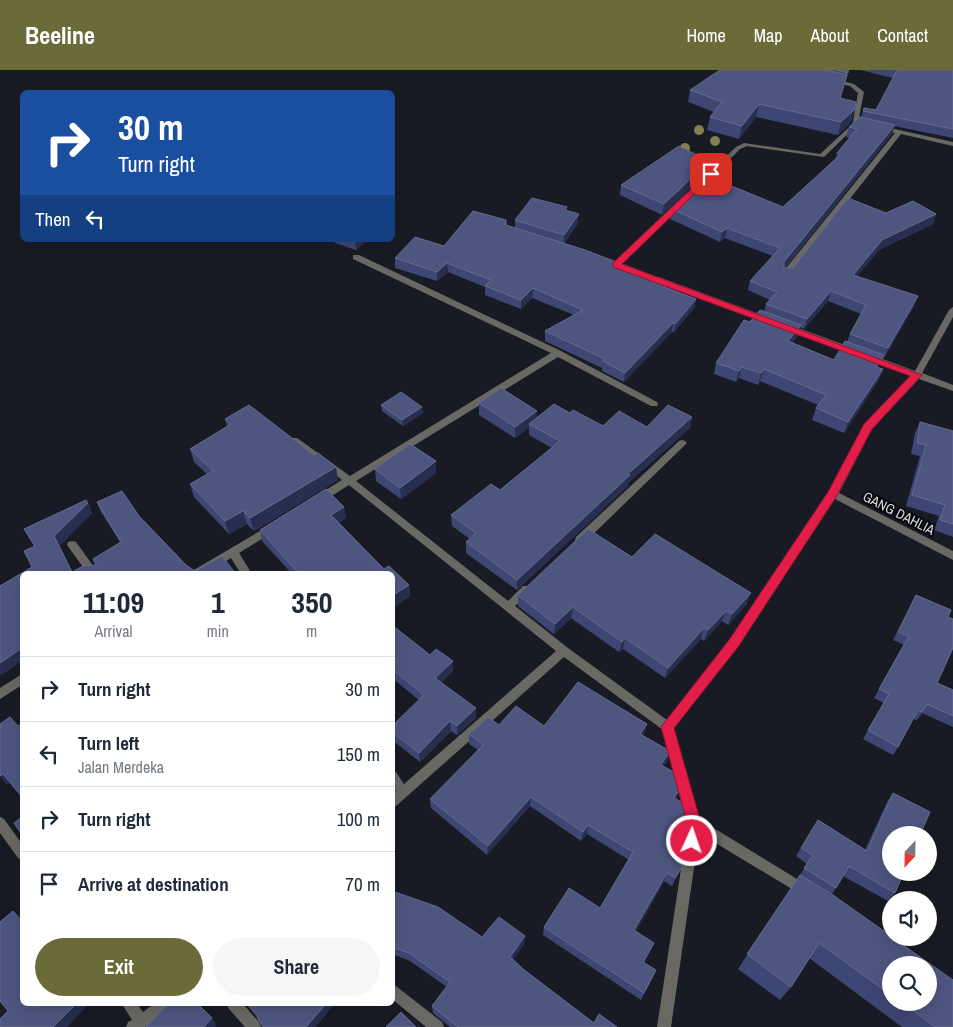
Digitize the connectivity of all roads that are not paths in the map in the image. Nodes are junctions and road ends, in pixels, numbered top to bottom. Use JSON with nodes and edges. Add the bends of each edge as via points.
{"nodes":[{"id":1,"x":825,"y":79,"type":"edge"},
{"id":2,"x":856,"y":122,"type":"junction"},
{"id":3,"x":899,"y":132,"type":"junction"},
{"id":4,"x":953,"y":144,"type":"edge"},
{"id":5,"x":695,"y":190,"type":"edge"},
{"id":6,"x":688,"y":196,"type":"edge"},
{"id":7,"x":356,"y":257,"type":"dead end"},
{"id":8,"x":608,"y":262,"type":"edge"},
{"id":9,"x":616,"y":265,"type":"junction"},
{"id":10,"x":626,"y":268,"type":"edge"},
{"id":11,"x":786,"y":274,"type":"edge"},
{"id":12,"x":645,"y":275,"type":"edge"},
{"id":13,"x":953,"y":310,"type":"edge"},
{"id":14,"x":558,"y":353,"type":"junction"},
{"id":15,"x":917,"y":375,"type":"junction"},
{"id":16,"x":953,"y":388,"type":"edge"},
{"id":17,"x":654,"y":404,"type":"dead end"},
{"id":18,"x":286,"y":435,"type":"edge"},
{"id":19,"x":682,"y":443,"type":"dead end"},
{"id":20,"x":349,"y":480,"type":"junction"},
{"id":21,"x":832,"y":494,"type":"junction"},
{"id":22,"x":307,"y":506,"type":"edge"},
{"id":23,"x":283,"y":521,"type":"edge"},
{"id":24,"x":72,"y":545,"type":"dead end"},
{"id":25,"x":573,"y":546,"type":"edge"},
{"id":26,"x":233,"y":552,"type":"junction"},
{"id":27,"x":953,"y":556,"type":"edge"},
{"id":28,"x":92,"y":571,"type":"edge"},
{"id":29,"x":201,"y":571,"type":"edge"},
{"id":30,"x":245,"y":571,"type":"edge"},
{"id":31,"x":537,"y":580,"type":"edge"},
{"id":32,"x":508,"y":607,"type":"junction"},
{"id":33,"x":564,"y":651,"type":"junction"},
{"id":34,"x":20,"y":680,"type":"edge"},
{"id":35,"x":0,"y":694,"type":"edge"},
{"id":36,"x":668,"y":727,"type":"junction"},
{"id":37,"x":395,"y":780,"type":"edge"},
{"id":38,"x":403,"y":792,"type":"junction"},
{"id":39,"x":395,"y":799,"type":"edge"},
{"id":40,"x":0,"y":823,"type":"edge"},
{"id":41,"x":694,"y":823,"type":"junction"},
{"id":42,"x":20,"y":851,"type":"edge"},
{"id":43,"x":821,"y":900,"type":"edge"},
{"id":44,"x":395,"y":992,"type":"edge"},
{"id":45,"x":129,"y":1006,"type":"edge"},
{"id":46,"x":162,"y":1006,"type":"edge"},
{"id":47,"x":236,"y":1006,"type":"edge"},
{"id":48,"x":137,"y":1024,"type":"edge"},
{"id":49,"x":254,"y":1027,"type":"edge"},
{"id":50,"x":438,"y":1027,"type":"edge"},
{"id":51,"x":664,"y":1027,"type":"edge"}],
"edges":[{"from":1,"to":2,"type":"street","via":[[858,88],[861,92]]},
{"from":2,"to":3,"type":"street"},
{"from":2,"to":5,"type":"street","via":[[822,156],[746,144]]},
{"from":3,"to":4,"type":"street"},
{"from":3,"to":11,"type":"street"},
{"from":6,"to":9,"type":"street"},
{"from":7,"to":14,"type":"street"},
{"from":8,"to":9,"type":"street"},
{"from":9,"to":10,"type":"street"},
{"from":12,"to":15,"type":"street"},
{"from":13,"to":15,"type":"street"},
{"from":14,"to":17,"type":"street"},
{"from":14,"to":20,"type":"street"},
{"from":15,"to":16,"type":"street"},
{"from":15,"to":21,"type":"street","via":[[868,427]]},
{"from":18,"to":20,"type":"street"},
{"from":19,"to":25,"type":"street"},
{"from":20,"to":22,"type":"street"},
{"from":20,"to":32,"type":"street"},
{"from":21,"to":27,"type":"street","name":"GANG DAHLIA"},
{"from":21,"to":36,"type":"street","via":[[734,643]]},
{"from":23,"to":26,"type":"street"},
{"from":24,"to":28,"type":"street"},
{"from":26,"to":29,"type":"street"},
{"from":26,"to":30,"type":"street"},
{"from":31,"to":32,"type":"street"},
{"from":32,"to":33,"type":"street"},
{"from":33,"to":36,"type":"street"},
{"from":33,"to":38,"type":"street"},
{"from":34,"to":35,"type":"street"},
{"from":36,"to":41,"type":"street"},
{"from":37,"to":38,"type":"street"},
{"from":38,"to":39,"type":"street"},
{"from":40,"to":42,"type":"street"},
{"from":41,"to":43,"type":"street"},
{"from":41,"to":51,"type":"street"},
{"from":44,"to":50,"type":"street"},
{"from":45,"to":48,"type":"street"},
{"from":46,"to":48,"type":"street"},
{"from":47,"to":49,"type":"street"}]}
